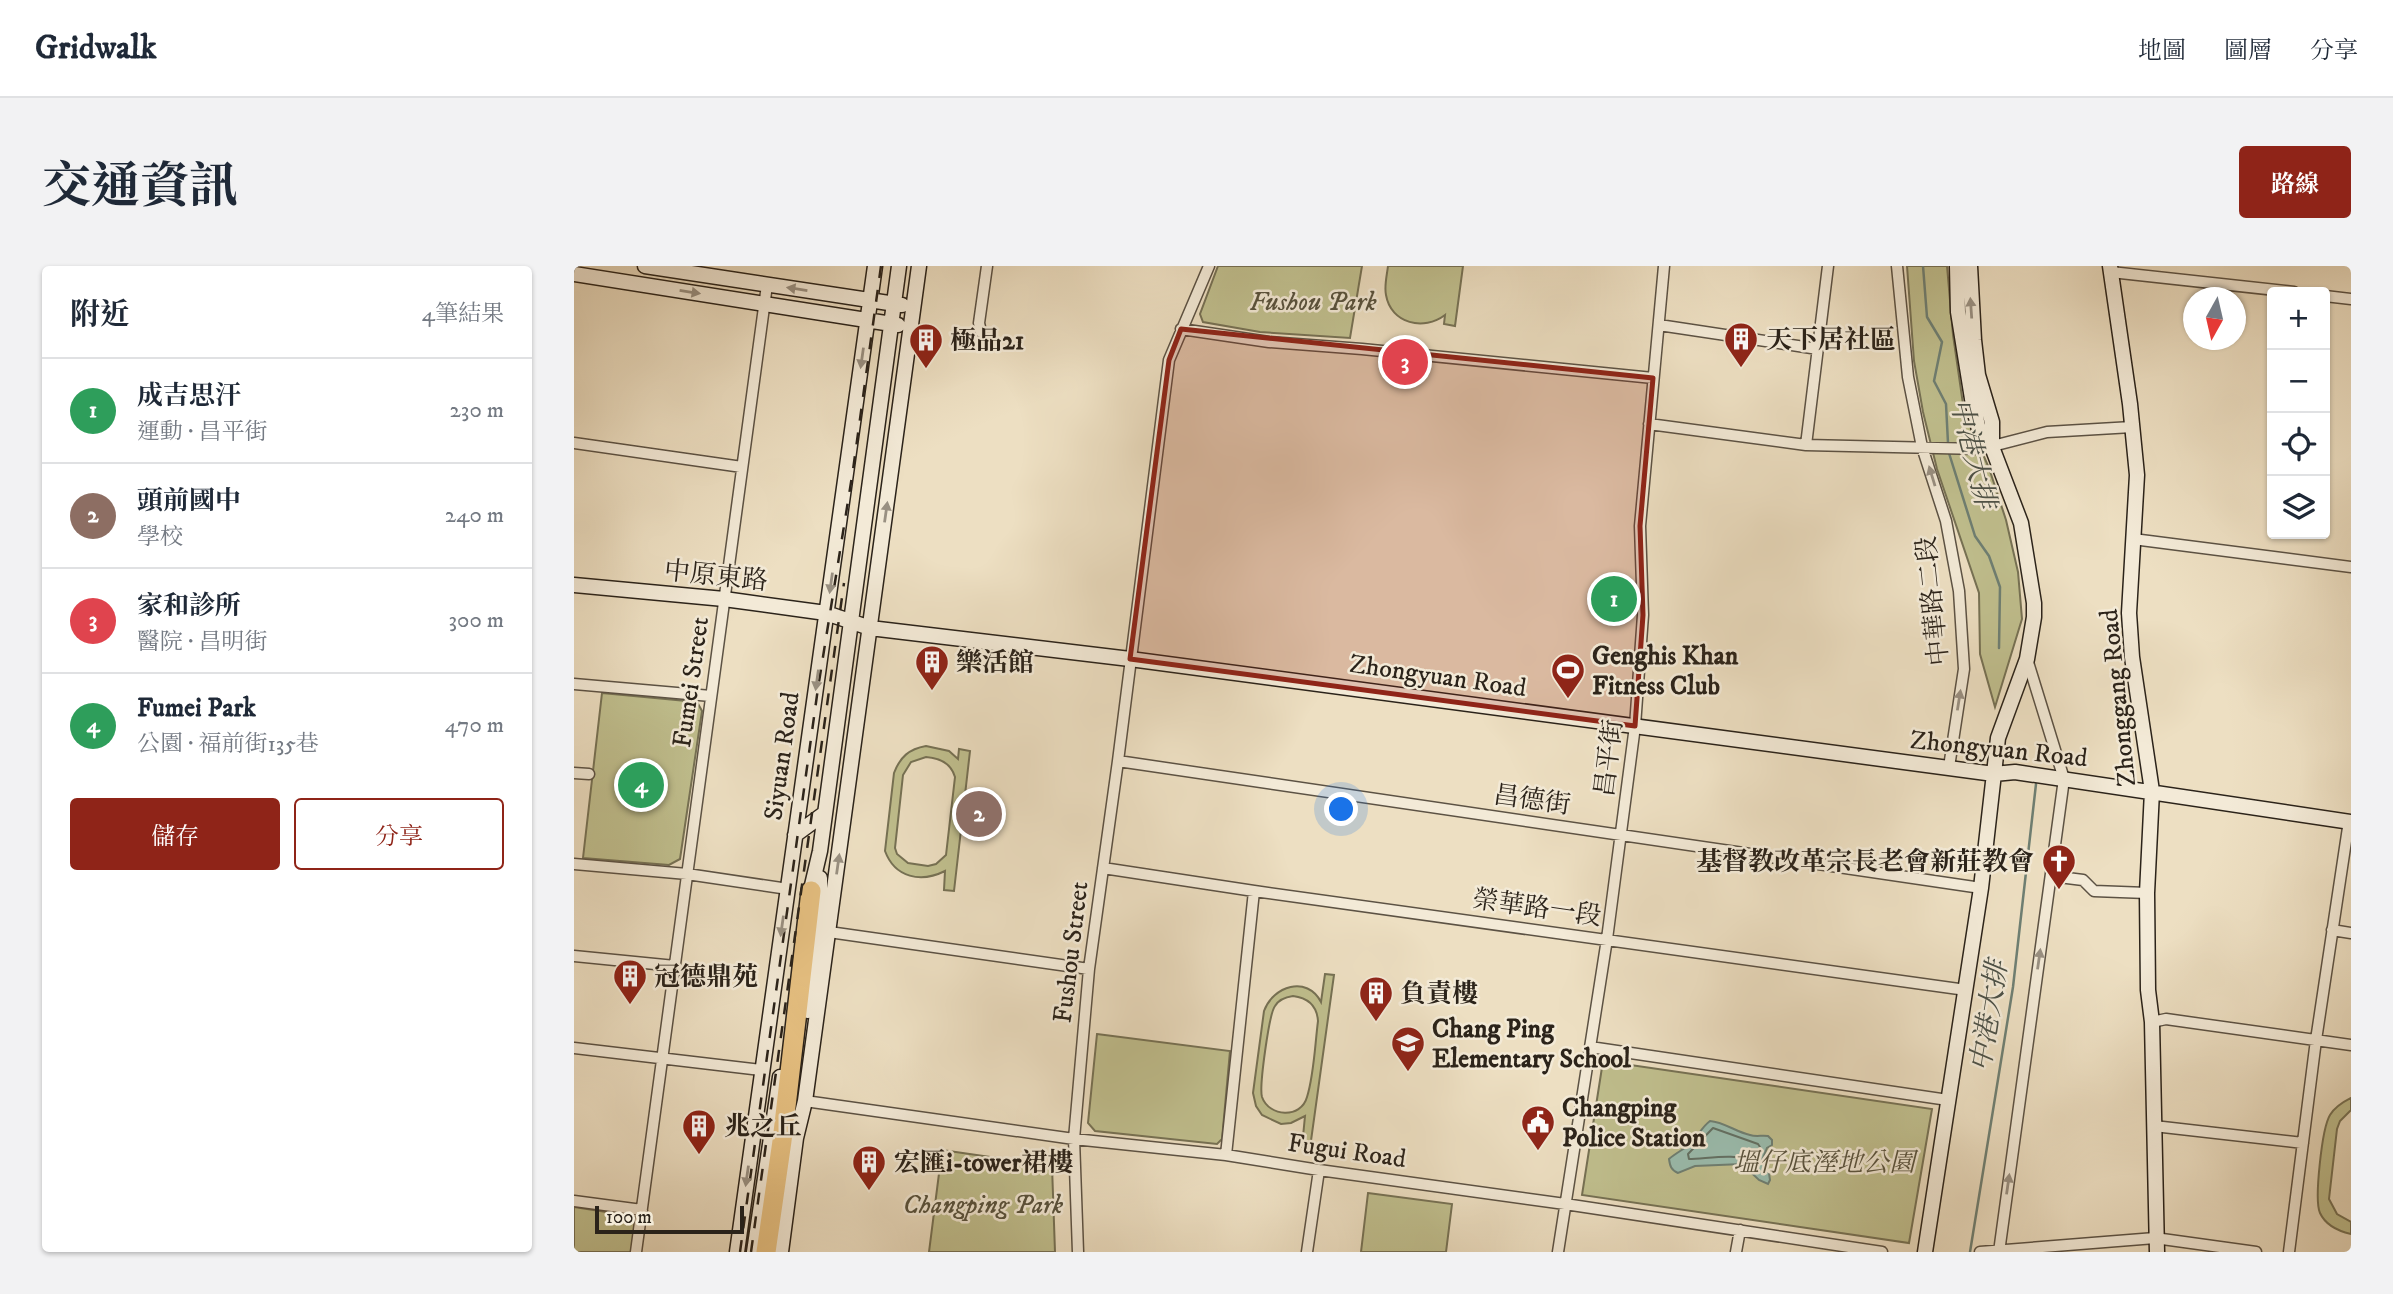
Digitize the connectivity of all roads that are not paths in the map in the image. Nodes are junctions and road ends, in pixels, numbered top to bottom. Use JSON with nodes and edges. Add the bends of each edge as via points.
{"nodes":[{"id":1,"x":645,"y":266,"type":"edge"},
{"id":2,"x":875,"y":266,"type":"edge"},
{"id":3,"x":899,"y":266,"type":"edge"},
{"id":4,"x":919,"y":266,"type":"edge"},
{"id":5,"x":987,"y":266,"type":"edge"},
{"id":6,"x":1209,"y":266,"type":"edge"},
{"id":7,"x":1664,"y":266,"type":"edge"},
{"id":8,"x":1828,"y":266,"type":"edge"},
{"id":9,"x":1897,"y":266,"type":"edge"},
{"id":10,"x":1957,"y":266,"type":"edge"},
{"id":11,"x":1970,"y":266,"type":"edge"},
{"id":12,"x":2110,"y":269,"type":"edge"},
{"id":13,"x":574,"y":274,"type":"edge"},
{"id":14,"x":766,"y":285,"type":"junction"},
{"id":15,"x":2267,"y":289,"type":"edge"},
{"id":16,"x":2330,"y":297,"type":"edge"},
{"id":17,"x":2351,"y":299,"type":"edge"},
{"id":18,"x":870,"y":301,"type":"junction"},
{"id":19,"x":764,"y":304,"type":"junction"},
{"id":20,"x":894,"y":304,"type":"junction"},
{"id":21,"x":913,"y":307,"type":"junction"},
{"id":22,"x":868,"y":320,"type":"junction"},
{"id":23,"x":891,"y":324,"type":"junction"},
{"id":24,"x":1659,"y":325,"type":"junction"},
{"id":25,"x":911,"y":327,"type":"junction"},
{"id":26,"x":1181,"y":329,"type":"junction"},
{"id":27,"x":981,"y":332,"type":"dead end"},
{"id":28,"x":1818,"y":349,"type":"junction"},
{"id":29,"x":1653,"y":378,"type":"junction"},
{"id":30,"x":1649,"y":424,"type":"junction"},
{"id":31,"x":2132,"y":427,"type":"junction"},
{"id":32,"x":574,"y":443,"type":"edge"},
{"id":33,"x":1806,"y":445,"type":"junction"},
{"id":34,"x":1928,"y":448,"type":"junction"},
{"id":35,"x":1987,"y":448,"type":"junction"},
{"id":36,"x":742,"y":467,"type":"junction"},
{"id":37,"x":2133,"y":539,"type":"junction"},
{"id":38,"x":2351,"y":567,"type":"edge"},
{"id":39,"x":574,"y":585,"type":"edge"},
{"id":40,"x":724,"y":599,"type":"junction"},
{"id":41,"x":827,"y":613,"type":"junction"},
{"id":42,"x":851,"y":621,"type":"junction"},
{"id":43,"x":870,"y":628,"type":"junction"},
{"id":44,"x":1130,"y":659,"type":"junction"},
{"id":45,"x":2027,"y":659,"type":"junction"},
{"id":46,"x":574,"y":684,"type":"edge"},
{"id":47,"x":711,"y":696,"type":"junction"},
{"id":48,"x":1636,"y":726,"type":"junction"},
{"id":49,"x":1118,"y":761,"type":"junction"},
{"id":50,"x":1949,"y":768,"type":"junction"},
{"id":51,"x":574,"y":773,"type":"edge"},
{"id":52,"x":1994,"y":774,"type":"junction"},
{"id":53,"x":589,"y":775,"type":"dead end"},
{"id":54,"x":2061,"y":778,"type":"junction"},
{"id":55,"x":2152,"y":792,"type":"junction"},
{"id":56,"x":825,"y":813,"type":"junction"},
{"id":57,"x":2350,"y":822,"type":"edge"},
{"id":58,"x":795,"y":835,"type":"junction"},
{"id":59,"x":1621,"y":835,"type":"junction"},
{"id":60,"x":820,"y":851,"type":"junction"},
{"id":61,"x":574,"y":863,"type":"edge"},
{"id":62,"x":1103,"y":868,"type":"junction"},
{"id":63,"x":687,"y":874,"type":"junction"},
{"id":64,"x":2051,"y":876,"type":"junction"},
{"id":65,"x":1981,"y":888,"type":"junction"},
{"id":66,"x":788,"y":889,"type":"junction"},
{"id":67,"x":811,"y":891,"type":"junction"},
{"id":68,"x":1254,"y":891,"type":"junction"},
{"id":69,"x":2147,"y":892,"type":"junction"},
{"id":70,"x":2332,"y":930,"type":"junction"},
{"id":71,"x":829,"y":932,"type":"junction"},
{"id":72,"x":2351,"y":933,"type":"edge"},
{"id":73,"x":1606,"y":939,"type":"junction"},
{"id":74,"x":574,"y":956,"type":"edge"},
{"id":75,"x":675,"y":966,"type":"junction"},
{"id":76,"x":1089,"y":969,"type":"junction"},
{"id":77,"x":1966,"y":990,"type":"junction"},
{"id":78,"x":2152,"y":1022,"type":"junction"},
{"id":79,"x":2315,"y":1040,"type":"junction"},
{"id":80,"x":2351,"y":1045,"type":"edge"},
{"id":81,"x":1590,"y":1046,"type":"junction"},
{"id":82,"x":574,"y":1048,"type":"edge"},
{"id":83,"x":662,"y":1057,"type":"junction"},
{"id":84,"x":761,"y":1070,"type":"junction"},
{"id":85,"x":1948,"y":1100,"type":"junction"},
{"id":86,"x":805,"y":1101,"type":"junction"},
{"id":87,"x":2154,"y":1126,"type":"junction"},
{"id":88,"x":796,"y":1138,"type":"junction"},
{"id":89,"x":1074,"y":1139,"type":"junction"},
{"id":90,"x":2303,"y":1143,"type":"junction"},
{"id":91,"x":1226,"y":1155,"type":"junction"},
{"id":92,"x":1319,"y":1170,"type":"junction"},
{"id":93,"x":574,"y":1201,"type":"edge"},
{"id":94,"x":1565,"y":1204,"type":"junction"},
{"id":95,"x":642,"y":1210,"type":"junction"},
{"id":96,"x":1740,"y":1230,"type":"junction"},
{"id":97,"x":2156,"y":1245,"type":"edge"},
{"id":98,"x":636,"y":1252,"type":"edge"},
{"id":99,"x":737,"y":1252,"type":"edge"},
{"id":100,"x":754,"y":1252,"type":"edge"},
{"id":101,"x":766,"y":1252,"type":"edge"},
{"id":102,"x":781,"y":1252,"type":"edge"},
{"id":103,"x":1078,"y":1252,"type":"edge"},
{"id":104,"x":1307,"y":1252,"type":"edge"},
{"id":105,"x":1558,"y":1252,"type":"edge"},
{"id":106,"x":1736,"y":1252,"type":"edge"},
{"id":107,"x":1882,"y":1252,"type":"edge"},
{"id":108,"x":1925,"y":1252,"type":"edge"},
{"id":109,"x":1980,"y":1252,"type":"edge"},
{"id":110,"x":1999,"y":1252,"type":"edge"},
{"id":111,"x":2256,"y":1252,"type":"edge"},
{"id":112,"x":2289,"y":1252,"type":"edge"}],
"edges":[{"from":1,"to":14,"type":"street"},
{"from":2,"to":18,"type":"street","name":"Siyuan Road"},
{"from":3,"to":20,"type":"street","name":"Siyuan Road"},
{"from":4,"to":21,"type":"street","name":"Siyuan Road"},
{"from":5,"to":27,"type":"street"},
{"from":6,"to":26,"type":"street","name":"Fushou Street"},
{"from":7,"to":24,"type":"street","name":"昌平街"},
{"from":8,"to":28,"type":"street"},
{"from":9,"to":34,"type":"street","name":"中華路二段","via":[[1908,377]]},
{"from":10,"to":35,"type":"street","via":[[1958,312],[1973,405]]},
{"from":35,"to":11,"type":"street","one_way":true,"via":[[1992,422],[1978,375]]},
{"from":12,"to":15,"type":"street"},
{"from":12,"to":31,"type":"street","name":"Zhonggang Road"},
{"from":13,"to":19,"type":"street","one_way":true},
{"from":18,"to":14,"type":"street","one_way":true},
{"from":14,"to":19,"type":"street","name":"Fumei Street"},
{"from":16,"to":17,"type":"street"},
{"from":18,"to":20,"type":"street"},
{"from":18,"to":22,"type":"street","name":"Siyuan Road"},
{"from":19,"to":22,"type":"street"},
{"from":19,"to":36,"type":"street","name":"Fumei Street"},
{"from":20,"to":21,"type":"street"},
{"from":20,"to":23,"type":"street","name":"Siyuan Road"},
{"from":21,"to":25,"type":"street","name":"Siyuan Road"},
{"from":22,"to":23,"type":"street"},
{"from":22,"to":41,"type":"street","name":"Siyuan Road","one_way":true},
{"from":23,"to":25,"type":"street"},
{"from":23,"to":42,"type":"street","name":"Siyuan Road"},
{"from":24,"to":28,"type":"street"},
{"from":24,"to":29,"type":"street","name":"昌平街"},
{"from":43,"to":25,"type":"street","name":"Siyuan Road","one_way":true},
{"from":26,"to":29,"type":"street","via":[[1269,342]]},
{"from":26,"to":44,"type":"street","name":"Fushou Street","via":[[1169,360]]},
{"from":28,"to":33,"type":"street"},
{"from":29,"to":30,"type":"street","name":"昌平街"},
{"from":30,"to":33,"type":"street"},
{"from":30,"to":48,"type":"street","name":"昌平街","via":[[1640,526],[1643,615]]},
{"from":31,"to":35,"type":"street","via":[[2046,432]]},
{"from":31,"to":37,"type":"street","name":"Zhonggang Road","via":[[2137,475]]},
{"from":32,"to":36,"type":"street"},
{"from":33,"to":34,"type":"street"},
{"from":34,"to":35,"type":"street"},
{"from":50,"to":34,"type":"street","name":"中華路二段","one_way":true,"via":[[1964,669],[1962,637],[1959,592]]},
{"from":35,"to":45,"type":"street","via":[[2025,538],[2034,603]]},
{"from":36,"to":40,"type":"street","name":"Fumei Street"},
{"from":37,"to":38,"type":"street"},
{"from":37,"to":55,"type":"street","name":"Zhonggang Road","via":[[2131,646]]},
{"from":39,"to":40,"type":"street","name":"中原東路"},
{"from":40,"to":41,"type":"street","name":"中原東路"},
{"from":40,"to":47,"type":"street","name":"Fumei Street"},
{"from":41,"to":42,"type":"street","name":"中原東路"},
{"from":41,"to":58,"type":"street","name":"Siyuan Road","one_way":true},
{"from":42,"to":43,"type":"street","name":"Zhongyuan Road"},
{"from":42,"to":56,"type":"street","name":"Siyuan Road"},
{"from":43,"to":44,"type":"street","name":"Zhongyuan Road"},
{"from":71,"to":43,"type":"street","name":"Siyuan Road","one_way":true},
{"from":44,"to":48,"type":"street","name":"Zhongyuan Road"},
{"from":44,"to":49,"type":"street","name":"Fushou Street"},
{"from":45,"to":52,"type":"street","via":[[1998,738]]},
{"from":45,"to":54,"type":"street"},
{"from":46,"to":47,"type":"street"},
{"from":47,"to":63,"type":"street","name":"Fumei Street"},
{"from":48,"to":50,"type":"street","name":"Zhongyuan Road"},
{"from":48,"to":59,"type":"street","name":"昌平街"},
{"from":49,"to":59,"type":"street","name":"昌德街"},
{"from":49,"to":62,"type":"street","name":"Fushou Street"},
{"from":50,"to":52,"type":"street","name":"Zhongyuan Road"},
{"from":51,"to":53,"type":"street"},
{"from":52,"to":54,"type":"street","name":"Zhongyuan Road"},
{"from":52,"to":65,"type":"street"},
{"from":54,"to":55,"type":"street","name":"Zhongyuan Road"},
{"from":54,"to":64,"type":"street"},
{"from":55,"to":57,"type":"street","name":"Zhongyuan Road"},
{"from":55,"to":69,"type":"street","name":"Zhonggang Road"},
{"from":56,"to":58,"type":"street"},
{"from":56,"to":60,"type":"street","name":"Siyuan Road"},
{"from":57,"to":70,"type":"street"},
{"from":58,"to":66,"type":"street","name":"Siyuan Road"},
{"from":59,"to":65,"type":"street","name":"昌德街"},
{"from":59,"to":73,"type":"street","name":"昌平街"},
{"from":60,"to":67,"type":"street","name":"Siyuan Road"},
{"from":60,"to":88,"type":"street","name":"Siyuan Road","via":[[820,919],[796,1096]]},
{"from":61,"to":63,"type":"street"},
{"from":62,"to":68,"type":"street","name":"榮華路一段"},
{"from":62,"to":76,"type":"street","name":"Fushou Street"},
{"from":63,"to":66,"type":"street"},
{"from":63,"to":75,"type":"street","name":"Fumei Street"},
{"from":64,"to":69,"type":"street","via":[[2083,880],[2094,891]]},
{"from":110,"to":64,"type":"street","one_way":true},
{"from":65,"to":77,"type":"street"},
{"from":66,"to":84,"type":"street","name":"Siyuan Road","one_way":true},
{"from":67,"to":100,"type":"street","name":"Siyuan Road"},
{"from":67,"to":101,"type":"highway"},
{"from":68,"to":73,"type":"street","name":"榮華路一段"},
{"from":68,"to":91,"type":"street"},
{"from":69,"to":78,"type":"street","name":"Zhonggang Road"},
{"from":70,"to":72,"type":"street"},
{"from":70,"to":79,"type":"street"},
{"from":71,"to":76,"type":"street"},
{"from":71,"to":86,"type":"street","name":"Siyuan Road"},
{"from":73,"to":77,"type":"street","name":"榮華路一段"},
{"from":73,"to":81,"type":"street","name":"昌平街"},
{"from":74,"to":75,"type":"street"},
{"from":75,"to":83,"type":"street","name":"Fumei Street"},
{"from":76,"to":89,"type":"street","name":"Fushou Street"},
{"from":77,"to":85,"type":"street"},
{"from":78,"to":79,"type":"street","via":[[2166,1019]]},
{"from":78,"to":87,"type":"street","name":"Zhonggang Road"},
{"from":79,"to":80,"type":"street"},
{"from":79,"to":90,"type":"street"},
{"from":81,"to":85,"type":"street"},
{"from":81,"to":94,"type":"street","name":"昌平街"},
{"from":82,"to":83,"type":"street"},
{"from":83,"to":84,"type":"street"},
{"from":83,"to":95,"type":"street","name":"Fumei Street"},
{"from":84,"to":99,"type":"street","name":"Siyuan Road","one_way":true},
{"from":85,"to":108,"type":"street"},
{"from":86,"to":88,"type":"street","name":"Siyuan Road"},
{"from":86,"to":89,"type":"street","name":"Fugui Road"},
{"from":87,"to":90,"type":"street"},
{"from":87,"to":97,"type":"street","name":"Zhonggang Road"},
{"from":88,"to":102,"type":"street","name":"Siyuan Road"},
{"from":89,"to":91,"type":"street","name":"Fugui Road"},
{"from":89,"to":103,"type":"street","name":"Fushou Street"},
{"from":90,"to":112,"type":"street"},
{"from":91,"to":92,"type":"street","name":"Fugui Road"},
{"from":92,"to":94,"type":"street","name":"Fugui Road"},
{"from":92,"to":104,"type":"street"},
{"from":93,"to":95,"type":"street"},
{"from":94,"to":96,"type":"street","name":"Fugui Road"},
{"from":94,"to":105,"type":"street","name":"昌平街"},
{"from":95,"to":98,"type":"street","name":"Fumei Street"},
{"from":96,"to":106,"type":"street"},
{"from":96,"to":107,"type":"street","name":"Fugui Road"},
{"from":97,"to":110,"type":"street"},
{"from":97,"to":111,"type":"street"},
{"from":109,"to":110,"type":"street"}]}
